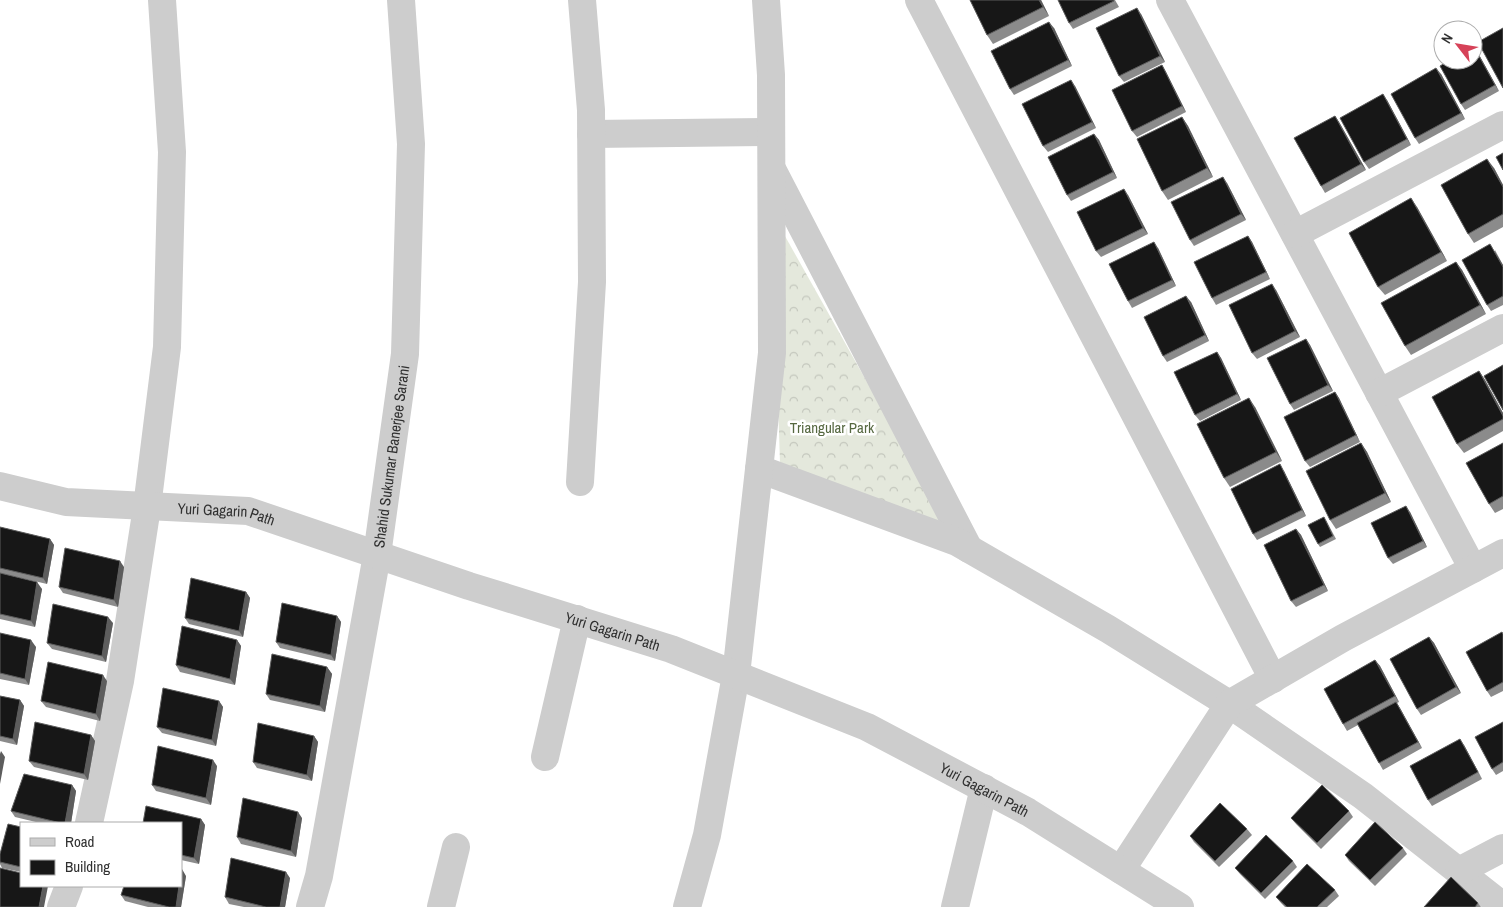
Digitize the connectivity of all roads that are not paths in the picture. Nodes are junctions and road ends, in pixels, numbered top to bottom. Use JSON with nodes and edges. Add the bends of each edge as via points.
{"nodes":[{"id":1,"x":162,"y":0,"type":"edge"},
{"id":2,"x":401,"y":0,"type":"edge"},
{"id":3,"x":582,"y":0,"type":"edge"},
{"id":4,"x":766,"y":0,"type":"edge"},
{"id":5,"x":919,"y":0,"type":"edge"},
{"id":6,"x":1170,"y":0,"type":"edge"},
{"id":7,"x":1503,"y":125,"type":"edge"},
{"id":8,"x":771,"y":132,"type":"junction"},
{"id":9,"x":591,"y":134,"type":"junction"},
{"id":10,"x":771,"y":167,"type":"junction"},
{"id":11,"x":1295,"y":234,"type":"junction"},
{"id":12,"x":1503,"y":328,"type":"edge"},
{"id":13,"x":1380,"y":393,"type":"junction"},
{"id":14,"x":759,"y":469,"type":"junction"},
{"id":15,"x":580,"y":482,"type":"dead end"},
{"id":16,"x":0,"y":486,"type":"edge"},
{"id":17,"x":147,"y":506,"type":"junction"},
{"id":18,"x":969,"y":549,"type":"junction"},
{"id":19,"x":1503,"y":553,"type":"edge"},
{"id":20,"x":377,"y":555,"type":"junction"},
{"id":21,"x":1473,"y":569,"type":"junction"},
{"id":22,"x":577,"y":620,"type":"junction"},
{"id":23,"x":736,"y":675,"type":"junction"},
{"id":24,"x":1273,"y":678,"type":"junction"},
{"id":25,"x":1229,"y":704,"type":"junction"},
{"id":26,"x":545,"y":756,"type":"dead end"},
{"id":27,"x":984,"y":788,"type":"junction"},
{"id":28,"x":89,"y":822,"type":"edge"},
{"id":29,"x":456,"y":847,"type":"dead end"},
{"id":30,"x":1503,"y":848,"type":"edge"},
{"id":31,"x":1121,"y":870,"type":"junction"},
{"id":32,"x":1459,"y":872,"type":"junction"},
{"id":33,"x":69,"y":887,"type":"edge"},
{"id":34,"x":1503,"y":906,"type":"edge"},
{"id":35,"x":62,"y":907,"type":"edge"},
{"id":36,"x":310,"y":907,"type":"edge"},
{"id":37,"x":441,"y":907,"type":"edge"},
{"id":38,"x":687,"y":907,"type":"edge"},
{"id":39,"x":955,"y":907,"type":"edge"},
{"id":40,"x":1180,"y":907,"type":"edge"}],
"edges":[{"from":1,"to":17,"type":"street","via":[[172,152],[167,347]]},
{"from":2,"to":20,"type":"street","name":"Shahid Sukumar Banerjee Sarani","via":[[411,144],[405,354]]},
{"from":3,"to":9,"type":"street"},
{"from":4,"to":8,"type":"street"},
{"from":5,"to":24,"type":"street"},
{"from":6,"to":11,"type":"street"},
{"from":7,"to":11,"type":"street"},
{"from":8,"to":9,"type":"street"},
{"from":8,"to":10,"type":"street"},
{"from":9,"to":15,"type":"street","via":[[592,282]]},
{"from":10,"to":14,"type":"street","via":[[772,353]]},
{"from":10,"to":18,"type":"street"},
{"from":11,"to":13,"type":"street"},
{"from":12,"to":13,"type":"street"},
{"from":13,"to":21,"type":"street"},
{"from":14,"to":18,"type":"street"},
{"from":14,"to":23,"type":"street"},
{"from":16,"to":17,"type":"street","name":"Yuri Gagarin Path","via":[[66,502]]},
{"from":17,"to":20,"type":"street","name":"Yuri Gagarin Path","via":[[248,511]]},
{"from":17,"to":28,"type":"street","via":[[120,681]]},
{"from":18,"to":25,"type":"street"},
{"from":19,"to":21,"type":"street"},
{"from":20,"to":22,"type":"street","name":"Yuri Gagarin Path"},
{"from":20,"to":36,"type":"street","name":"Shahid Sukumar Banerjee Sarani"},
{"from":21,"to":24,"type":"street"},
{"from":22,"to":23,"type":"street","name":"Yuri Gagarin Path","via":[[672,649]]},
{"from":22,"to":26,"type":"street"},
{"from":23,"to":27,"type":"street","name":"Yuri Gagarin Path","via":[[867,727]]},
{"from":23,"to":38,"type":"street","via":[[707,834]]},
{"from":24,"to":25,"type":"street"},
{"from":25,"to":31,"type":"street"},
{"from":25,"to":32,"type":"street","via":[[1364,796]]},
{"from":27,"to":31,"type":"street","name":"Yuri Gagarin Path"},
{"from":27,"to":39,"type":"street"},
{"from":29,"to":37,"type":"street"},
{"from":30,"to":32,"type":"street"},
{"from":31,"to":40,"type":"street","name":"Yuri Gagarin Path"},
{"from":32,"to":34,"type":"street"},
{"from":33,"to":35,"type":"street"}]}
